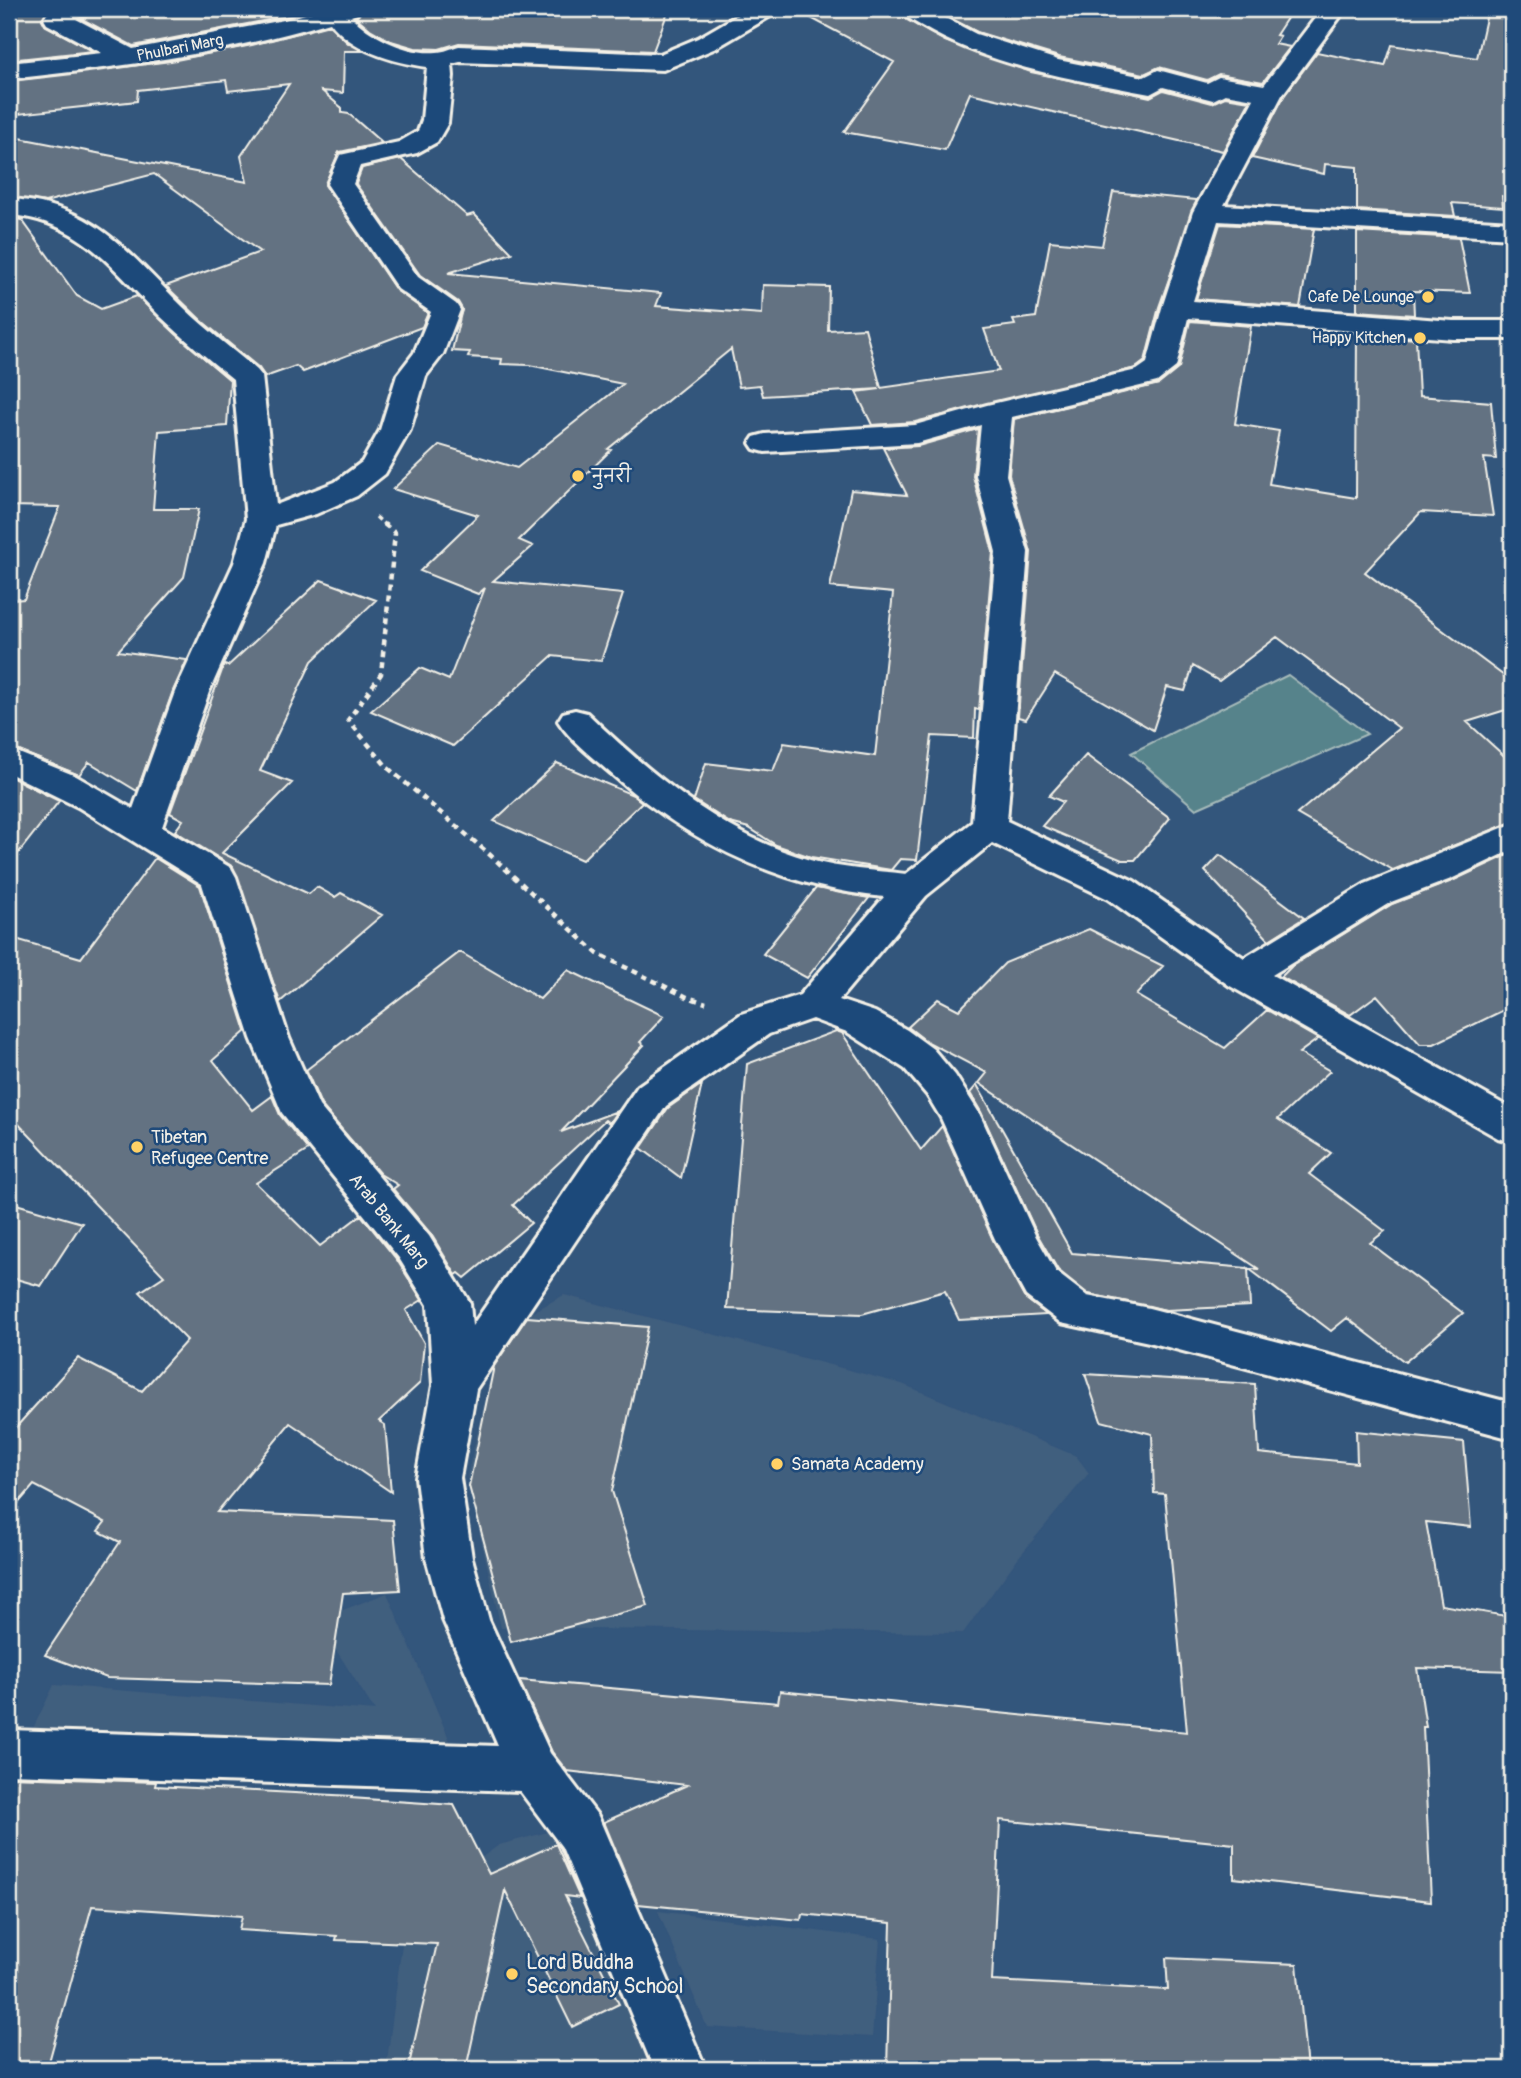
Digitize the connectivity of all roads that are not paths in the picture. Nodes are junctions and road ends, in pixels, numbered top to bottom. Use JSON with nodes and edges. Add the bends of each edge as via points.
{"nodes":[{"id":1,"x":78,"y":9,"type":"edge"},
{"id":2,"x":765,"y":9,"type":"edge"},
{"id":3,"x":911,"y":9,"type":"edge"},
{"id":4,"x":1334,"y":9,"type":"edge"},
{"id":5,"x":342,"y":11,"type":"edge"},
{"id":6,"x":130,"y":57,"type":"junction"},
{"id":7,"x":438,"y":60,"type":"junction"},
{"id":8,"x":9,"y":71,"type":"edge"},
{"id":9,"x":1270,"y":94,"type":"junction"},
{"id":10,"x":9,"y":207,"type":"edge"},
{"id":11,"x":1207,"y":212,"type":"junction"},
{"id":12,"x":1512,"y":230,"type":"edge"},
{"id":13,"x":1176,"y":308,"type":"junction"},
{"id":14,"x":1512,"y":330,"type":"edge"},
{"id":15,"x":998,"y":411,"type":"junction"},
{"id":16,"x":765,"y":443,"type":"dead end"},
{"id":17,"x":262,"y":519,"type":"junction"},
{"id":18,"x":575,"y":721,"type":"dead end"},
{"id":19,"x":9,"y":760,"type":"edge"},
{"id":20,"x":989,"y":827,"type":"junction"},
{"id":21,"x":143,"y":831,"type":"junction"},
{"id":22,"x":1512,"y":836,"type":"edge"},
{"id":23,"x":913,"y":887,"type":"junction"},
{"id":24,"x":1243,"y":976,"type":"junction"},
{"id":25,"x":813,"y":1005,"type":"junction"},
{"id":26,"x":1512,"y":1127,"type":"edge"},
{"id":27,"x":455,"y":1385,"type":"junction"},
{"id":28,"x":1512,"y":1421,"type":"edge"},
{"id":29,"x":9,"y":1752,"type":"edge"},
{"id":30,"x":533,"y":1769,"type":"junction"},
{"id":31,"x":680,"y":2069,"type":"edge"}],
"edges":[{"from":1,"to":6,"type":"street","via":[[56,19]]},
{"from":2,"to":7,"type":"street","via":[[663,62],[459,54]]},
{"from":3,"to":9,"type":"street","via":[[938,27],[1005,54],[1079,72],[1150,86],[1158,78],[1213,92],[1219,86]]},
{"from":4,"to":9,"type":"street"},
{"from":5,"to":6,"type":"street","name":"Phulbari Marg"},
{"from":5,"to":7,"type":"street","via":[[341,21],[379,47],[415,59]]},
{"from":6,"to":8,"type":"street","name":"Phulbari Marg"},
{"from":7,"to":17,"type":"street","via":[[442,71],[436,122],[429,138],[349,161],[340,184],[408,283],[446,310],[428,354],[412,374],[395,430],[374,467],[346,489],[305,508]]},
{"from":9,"to":11,"type":"street"},
{"from":10,"to":17,"type":"street","via":[[24,206],[71,221],[113,250],[183,323],[247,376]]},
{"from":11,"to":12,"type":"street"},
{"from":11,"to":13,"type":"street"},
{"from":13,"to":14,"type":"street","via":[[1453,330]]},
{"from":13,"to":15,"type":"street","via":[[1161,368],[1147,376]]},
{"from":15,"to":16,"type":"street","via":[[917,434]]},
{"from":15,"to":20,"type":"street","via":[[991,475],[1012,552]]},
{"from":17,"to":21,"type":"street","via":[[250,563],[192,692]]},
{"from":18,"to":23,"type":"street","via":[[610,757],[709,830],[771,860],[836,879]]},
{"from":19,"to":21,"type":"street","name":"Arab Bank Marg","via":[[85,794]]},
{"from":20,"to":23,"type":"street"},
{"from":20,"to":24,"type":"street","via":[[1121,890]]},
{"from":21,"to":27,"type":"street","name":"Arab Bank Marg","via":[[218,877],[270,1038],[302,1113],[414,1247],[449,1303]]},
{"from":22,"to":24,"type":"street","via":[[1378,893]]},
{"from":23,"to":25,"type":"street"},
{"from":24,"to":26,"type":"street"},
{"from":25,"to":27,"type":"street","via":[[755,1024],[652,1096]]},
{"from":25,"to":28,"type":"street","via":[[861,1022],[919,1059],[959,1113],[1041,1284],[1076,1311],[1149,1325]]},
{"from":27,"to":30,"type":"street","name":"Arab Bank Marg","via":[[438,1478],[449,1558],[466,1620]]},
{"from":29,"to":30,"type":"street"},
{"from":30,"to":31,"type":"street","name":"Arab Bank Marg","via":[[581,1832]]}]}
